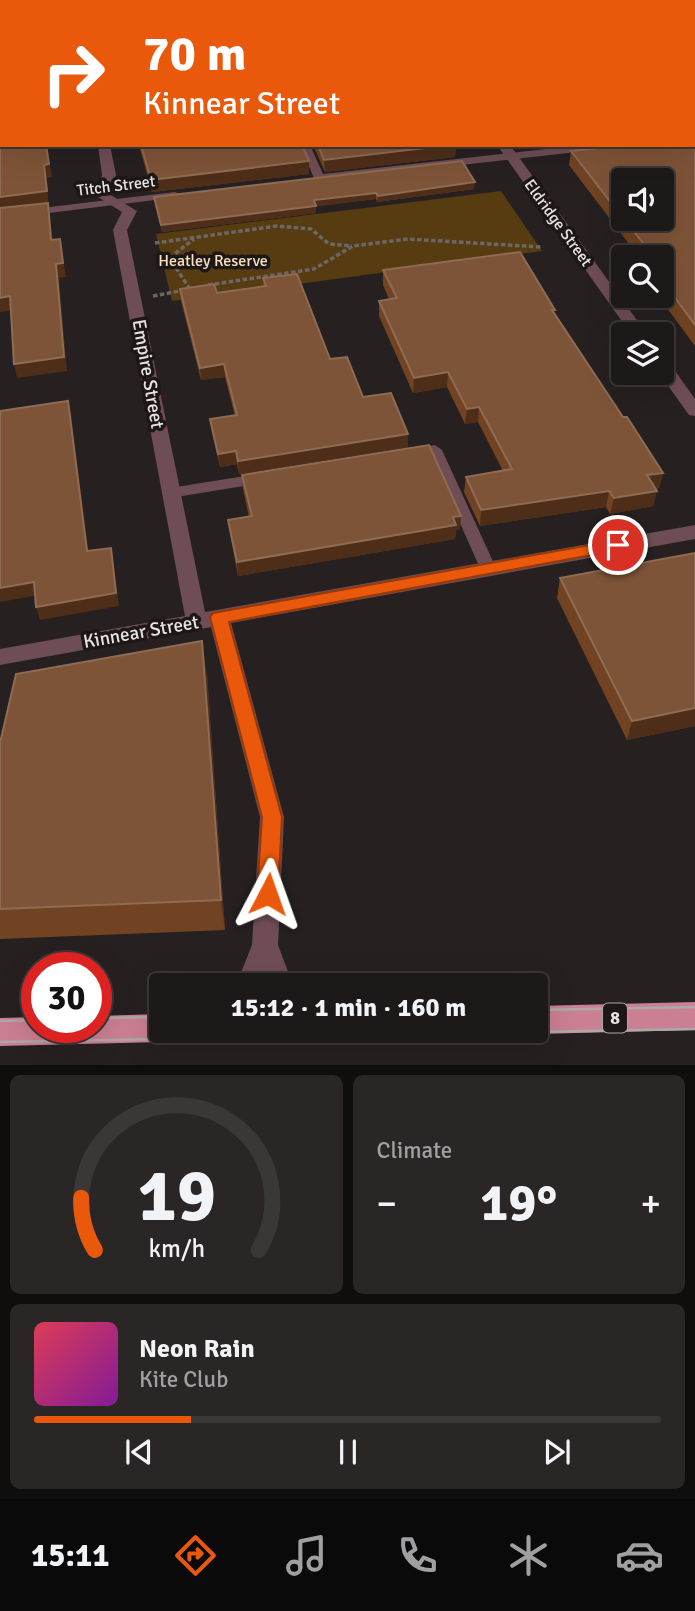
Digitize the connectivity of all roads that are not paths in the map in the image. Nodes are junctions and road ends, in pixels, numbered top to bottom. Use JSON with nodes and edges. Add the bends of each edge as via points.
{"nodes":[{"id":1,"x":104,"y":147,"type":"edge"},
{"id":2,"x":305,"y":147,"type":"edge"},
{"id":3,"x":577,"y":147,"type":"edge"},
{"id":4,"x":507,"y":151,"type":"edge"},
{"id":5,"x":320,"y":178,"type":"junction"},
{"id":6,"x":306,"y":180,"type":"edge"},
{"id":7,"x":186,"y":194,"type":"edge"},
{"id":8,"x":116,"y":202,"type":"junction"},
{"id":9,"x":0,"y":216,"type":"edge"},
{"id":10,"x":630,"y":322,"type":"edge"},
{"id":11,"x":674,"y":382,"type":"edge"},
{"id":12,"x":695,"y":411,"type":"edge"},
{"id":13,"x":396,"y":456,"type":"edge"},
{"id":14,"x":277,"y":475,"type":"edge"},
{"id":15,"x":170,"y":493,"type":"junction"},
{"id":16,"x":695,"y":532,"type":"edge"},
{"id":17,"x":488,"y":568,"type":"junction"},
{"id":18,"x":208,"y":619,"type":"junction"},
{"id":19,"x":0,"y":657,"type":"edge"},
{"id":20,"x":265,"y":945,"type":"junction"},
{"id":21,"x":254,"y":973,"type":"edge"},
{"id":22,"x":276,"y":973,"type":"edge"},
{"id":23,"x":695,"y":1016,"type":"edge"},
{"id":24,"x":548,"y":1020,"type":"edge"},
{"id":25,"x":149,"y":1028,"type":"edge"},
{"id":26,"x":0,"y":1032,"type":"edge"}],
"edges":[{"from":1,"to":8,"type":"street","name":"Empire Street","via":[[109,176],[102,195]]},
{"from":2,"to":5,"type":"lane"},
{"from":3,"to":4,"type":"lane"},
{"from":4,"to":5,"type":"lane"},
{"from":4,"to":10,"type":"street","name":"Eldridge Street"},
{"from":5,"to":6,"type":"lane"},
{"from":7,"to":8,"type":"lane","name":"Titch Street"},
{"from":8,"to":9,"type":"lane","name":"Titch Street"},
{"from":8,"to":15,"type":"street","name":"Empire Street","via":[[130,211],[120,230]]},
{"from":11,"to":12,"type":"street"},
{"from":13,"to":17,"type":"lane","via":[[435,450]]},
{"from":14,"to":15,"type":"lane"},
{"from":15,"to":18,"type":"street","name":"Empire Street"},
{"from":16,"to":17,"type":"street","name":"Kinnear Street"},
{"from":17,"to":18,"type":"street","name":"Kinnear Street"},
{"from":18,"to":19,"type":"street","name":"Kinnear Street"},
{"from":18,"to":20,"type":"street","name":"Empire Street","via":[[272,817]]},
{"from":20,"to":21,"type":"street"},
{"from":20,"to":22,"type":"street"},
{"from":23,"to":24,"type":"highway","number":"8"},
{"from":25,"to":26,"type":"highway"}]}
